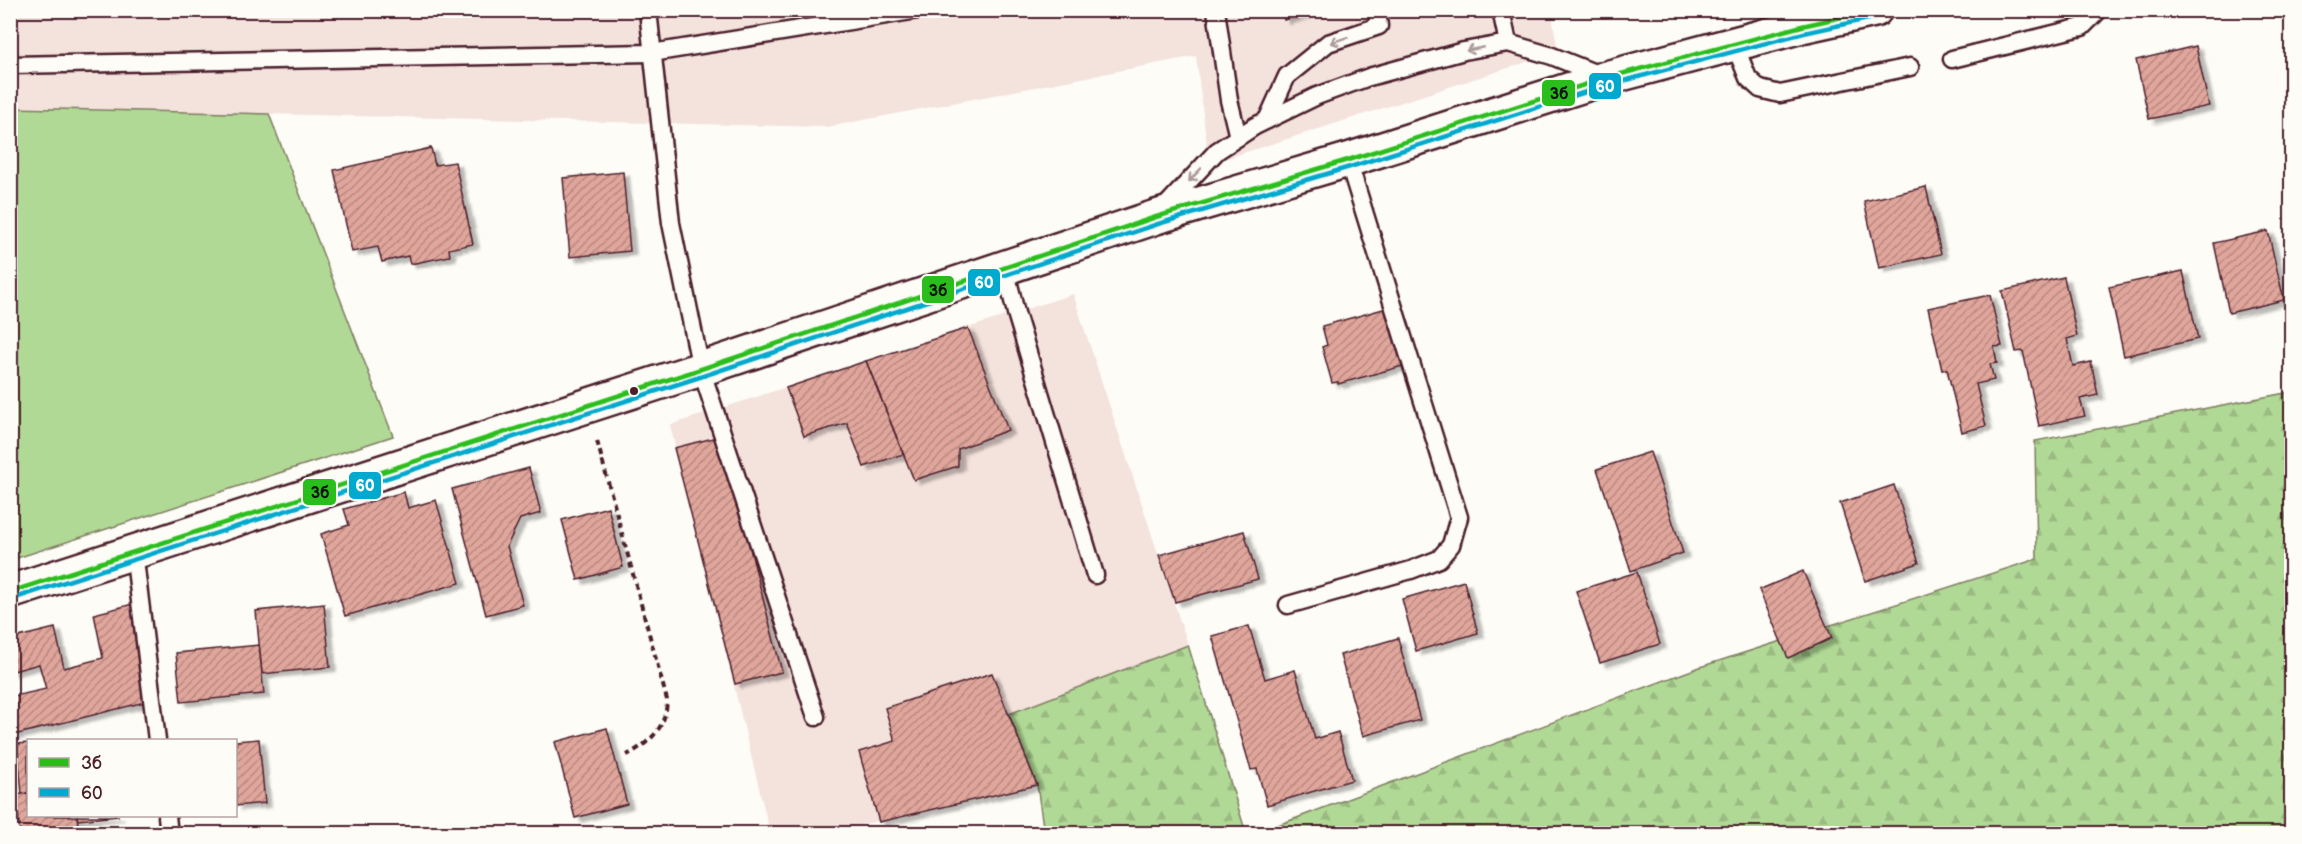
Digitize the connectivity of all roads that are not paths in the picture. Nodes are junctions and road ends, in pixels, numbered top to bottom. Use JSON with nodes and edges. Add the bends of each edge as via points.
{"nodes":[{"id":1,"x":648,"y":10,"type":"edge"},
{"id":2,"x":918,"y":10,"type":"edge"},
{"id":3,"x":1216,"y":10,"type":"edge"},
{"id":4,"x":1377,"y":10,"type":"edge"},
{"id":5,"x":1501,"y":10,"type":"edge"},
{"id":6,"x":1875,"y":10,"type":"edge"},
{"id":7,"x":2099,"y":10,"type":"edge"},
{"id":8,"x":1508,"y":43,"type":"junction"},
{"id":9,"x":1734,"y":43,"type":"junction"},
{"id":10,"x":652,"y":53,"type":"junction"},
{"id":11,"x":1952,"y":59,"type":"dead end"},
{"id":12,"x":10,"y":65,"type":"edge"},
{"id":13,"x":1910,"y":67,"type":"dead end"},
{"id":14,"x":1606,"y":78,"type":"junction"},
{"id":15,"x":1267,"y":120,"type":"junction"},
{"id":16,"x":1238,"y":137,"type":"junction"},
{"id":17,"x":1348,"y":160,"type":"junction"},
{"id":18,"x":1156,"y":217,"type":"junction"},
{"id":19,"x":1005,"y":268,"type":"junction"},
{"id":20,"x":701,"y":369,"type":"junction"},
{"id":21,"x":134,"y":552,"type":"junction"},
{"id":22,"x":1095,"y":575,"type":"dead end"},
{"id":23,"x":10,"y":592,"type":"edge"},
{"id":24,"x":1288,"y":605,"type":"dead end"},
{"id":25,"x":816,"y":717,"type":"dead end"},
{"id":26,"x":157,"y":739,"type":"edge"},
{"id":27,"x":167,"y":817,"type":"edge"},
{"id":28,"x":169,"y":834,"type":"edge"}],
"edges":[{"from":1,"to":10,"type":"lane"},
{"from":2,"to":10,"type":"lane"},
{"from":3,"to":16,"type":"lane"},
{"from":4,"to":15,"type":"lane","one_way":true,"via":[[1380,26],[1328,43],[1287,76]]},
{"from":5,"to":8,"type":"lane"},
{"from":6,"to":9,"type":"main road"},
{"from":7,"to":11,"type":"lane","via":[[2082,27]]},
{"from":8,"to":14,"type":"lane"},
{"from":8,"to":15,"type":"lane","one_way":true,"via":[[1369,77]]},
{"from":9,"to":13,"type":"lane","via":[[1748,78],[1760,89],[1780,94]]},
{"from":9,"to":14,"type":"main road"},
{"from":10,"to":12,"type":"lane"},
{"from":10,"to":20,"type":"lane","via":[[671,224]]},
{"from":14,"to":17,"type":"main road"},
{"from":15,"to":16,"type":"lane"},
{"from":16,"to":18,"type":"lane","one_way":true,"via":[[1216,151]]},
{"from":17,"to":18,"type":"main road"},
{"from":17,"to":24,"type":"lane","via":[[1459,517],[1451,545],[1439,559]]},
{"from":18,"to":19,"type":"main road"},
{"from":19,"to":20,"type":"main road"},
{"from":19,"to":22,"type":"lane"},
{"from":20,"to":21,"type":"main road"},
{"from":20,"to":25,"type":"lane"},
{"from":21,"to":23,"type":"main road"},
{"from":21,"to":26,"type":"lane"},
{"from":27,"to":28,"type":"lane"}]}
